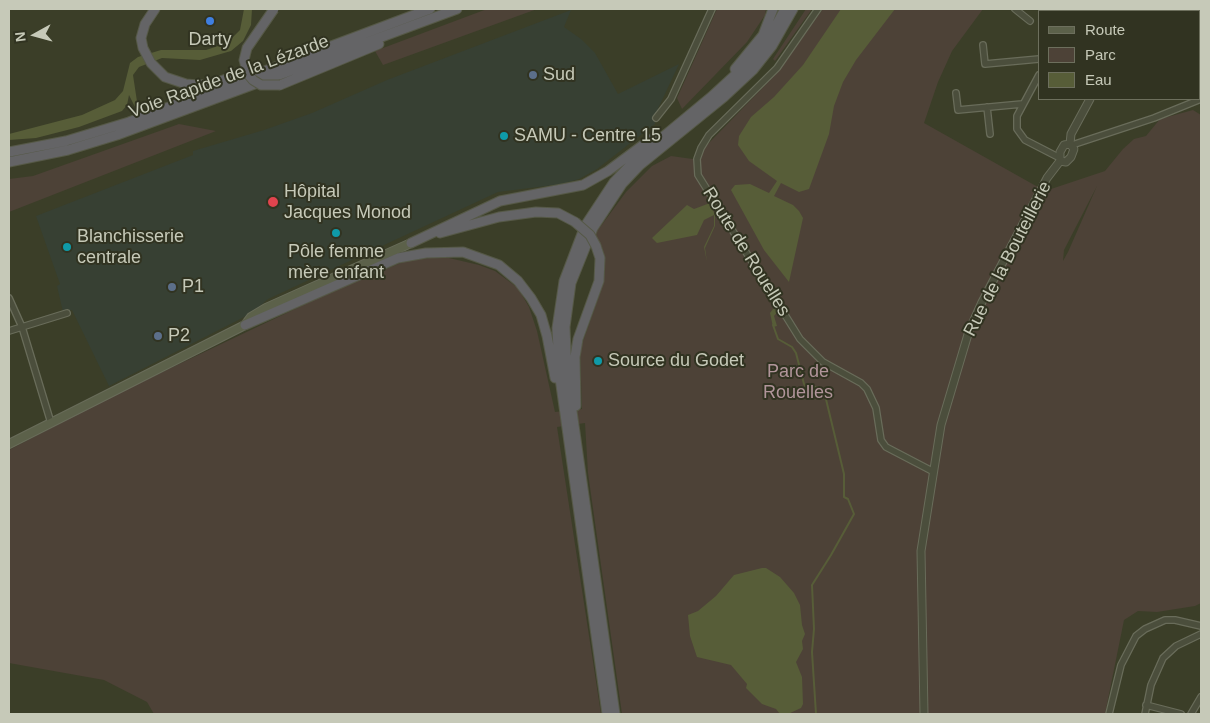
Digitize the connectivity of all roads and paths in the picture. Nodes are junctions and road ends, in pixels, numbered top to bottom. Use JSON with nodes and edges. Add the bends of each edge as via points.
{"nodes":[{"id":1,"x":155,"y":9,"type":"edge"},
{"id":2,"x":274,"y":9,"type":"edge"},
{"id":3,"x":430,"y":9,"type":"edge"},
{"id":4,"x":457,"y":9,"type":"edge"},
{"id":5,"x":712,"y":9,"type":"edge"},
{"id":6,"x":773,"y":9,"type":"edge"},
{"id":7,"x":784,"y":9,"type":"edge"},
{"id":8,"x":793,"y":9,"type":"edge"},
{"id":9,"x":818,"y":9,"type":"edge"},
{"id":10,"x":1015,"y":9,"type":"edge"},
{"id":11,"x":1030,"y":21,"type":"dead end"},
{"id":12,"x":416,"y":24,"type":"junction"},
{"id":13,"x":349,"y":39,"type":"junction"},
{"id":14,"x":983,"y":44,"type":"dead end"},
{"id":15,"x":1038,"y":59,"type":"edge"},
{"id":16,"x":1038,"y":77,"type":"edge"},
{"id":17,"x":956,"y":93,"type":"dead end"},
{"id":18,"x":713,"y":95,"type":"junction"},
{"id":19,"x":1089,"y":100,"type":"edge"},
{"id":20,"x":1199,"y":100,"type":"edge"},
{"id":21,"x":1022,"y":104,"type":"junction"},
{"id":22,"x":987,"y":107,"type":"junction"},
{"id":23,"x":656,"y":118,"type":"dead end"},
{"id":24,"x":990,"y":134,"type":"dead end"},
{"id":25,"x":1071,"y":144,"type":"junction"},
{"id":26,"x":9,"y":152,"type":"edge"},
{"id":27,"x":1059,"y":159,"type":"junction"},
{"id":28,"x":9,"y":162,"type":"edge"},
{"id":29,"x":411,"y":243,"type":"junction"},
{"id":30,"x":9,"y":298,"type":"edge"},
{"id":31,"x":67,"y":313,"type":"dead end"},
{"id":32,"x":245,"y":325,"type":"junction"},
{"id":33,"x":22,"y":327,"type":"junction"},
{"id":34,"x":9,"y":332,"type":"edge"},
{"id":35,"x":51,"y":423,"type":"junction"},
{"id":36,"x":9,"y":444,"type":"edge"},
{"id":37,"x":574,"y":453,"type":"junction"},
{"id":38,"x":932,"y":471,"type":"junction"},
{"id":39,"x":1201,"y":626,"type":"edge"},
{"id":40,"x":1201,"y":634,"type":"edge"},
{"id":41,"x":1201,"y":697,"type":"edge"},
{"id":42,"x":1146,"y":705,"type":"junction"},
{"id":43,"x":1199,"y":705,"type":"edge"},
{"id":44,"x":607,"y":714,"type":"edge"},
{"id":45,"x":615,"y":714,"type":"edge"},
{"id":46,"x":924,"y":714,"type":"edge"},
{"id":47,"x":1109,"y":714,"type":"edge"},
{"id":48,"x":1145,"y":714,"type":"edge"},
{"id":49,"x":1181,"y":714,"type":"edge"},
{"id":50,"x":1191,"y":714,"type":"edge"}],
"edges":[{"from":1,"to":13,"type":"highway","via":[[142,31],[151,63],[165,77],[198,85],[210,84]]},
{"from":2,"to":12,"type":"highway","bridge":true,"via":[[247,48],[244,60],[252,80],[261,85],[280,85],[382,43]]},
{"from":3,"to":13,"type":"highway","name":"Voie Rapide de la Lézarde"},
{"from":4,"to":12,"type":"highway","name":"Voie Rapide de la Lézarde"},
{"from":5,"to":23,"type":"street","via":[[671,99]]},
{"from":6,"to":18,"type":"highway","via":[[763,35]]},
{"from":7,"to":18,"type":"highway","via":[[774,29],[748,63]]},
{"from":8,"to":37,"type":"highway","via":[[772,46],[753,70],[724,98],[640,165],[622,184],[593,228],[572,283],[565,327]]},
{"from":9,"to":38,"type":"street","name":"Route de Rouelles","via":[[777,68],[709,135],[701,148],[698,175],[800,339],[823,362],[861,382],[867,389],[874,400],[881,440],[886,447]]},
{"from":10,"to":11,"type":"street"},
{"from":12,"to":28,"type":"highway","name":"Voie Rapide de la Lézarde","via":[[117,136]]},
{"from":13,"to":26,"type":"highway","name":"Voie Rapide de la Lézarde","via":[[129,122],[66,141]]},
{"from":14,"to":15,"type":"street","via":[[984,64]]},
{"from":16,"to":21,"type":"street"},
{"from":17,"to":22,"type":"street","via":[[958,110]]},
{"from":18,"to":29,"type":"highway","via":[[592,180],[566,190],[500,201]]},
{"from":18,"to":37,"type":"highway","via":[[635,160],[614,182],[595,208],[577,243],[564,281],[557,328],[559,370]]},
{"from":19,"to":25,"type":"street","via":[[1071,134]]},
{"from":20,"to":25,"type":"street"},
{"from":21,"to":22,"type":"street"},
{"from":21,"to":27,"type":"street","via":[[1017,116],[1017,129],[1025,140]]},
{"from":22,"to":24,"type":"street"},
{"from":25,"to":27,"type":"street","via":[[1062,148]]},
{"from":25,"to":27,"type":"street","via":[[1074,149],[1071,158],[1066,162]]},
{"from":27,"to":38,"type":"street","name":"Rue de la Bouteillerie","via":[[969,331],[945,408]]},
{"from":29,"to":32,"type":"main road","via":[[266,308]]},
{"from":29,"to":37,"type":"highway","bridge":true,"via":[[479,221],[536,212],[558,213],[590,235],[600,258],[599,281],[575,356]]},
{"from":30,"to":33,"type":"street"},
{"from":31,"to":33,"type":"street"},
{"from":32,"to":35,"type":"main road"},
{"from":32,"to":37,"type":"highway","via":[[398,258],[448,252],[482,257],[499,265],[518,281],[541,315]]},
{"from":33,"to":34,"type":"street"},
{"from":33,"to":35,"type":"street"},
{"from":35,"to":36,"type":"main road"},
{"from":37,"to":44,"type":"highway"},
{"from":37,"to":45,"type":"highway"},
{"from":38,"to":46,"type":"street","name":"Rue de la Bouteillerie","via":[[921,551]]},
{"from":39,"to":47,"type":"street","via":[[1165,620],[1145,628],[1136,636],[1121,665]]},
{"from":40,"to":42,"type":"street","via":[[1176,646],[1163,658]]},
{"from":41,"to":43,"type":"street"},
{"from":42,"to":48,"type":"street"},
{"from":42,"to":49,"type":"street"},
{"from":43,"to":50,"type":"street"}]}
